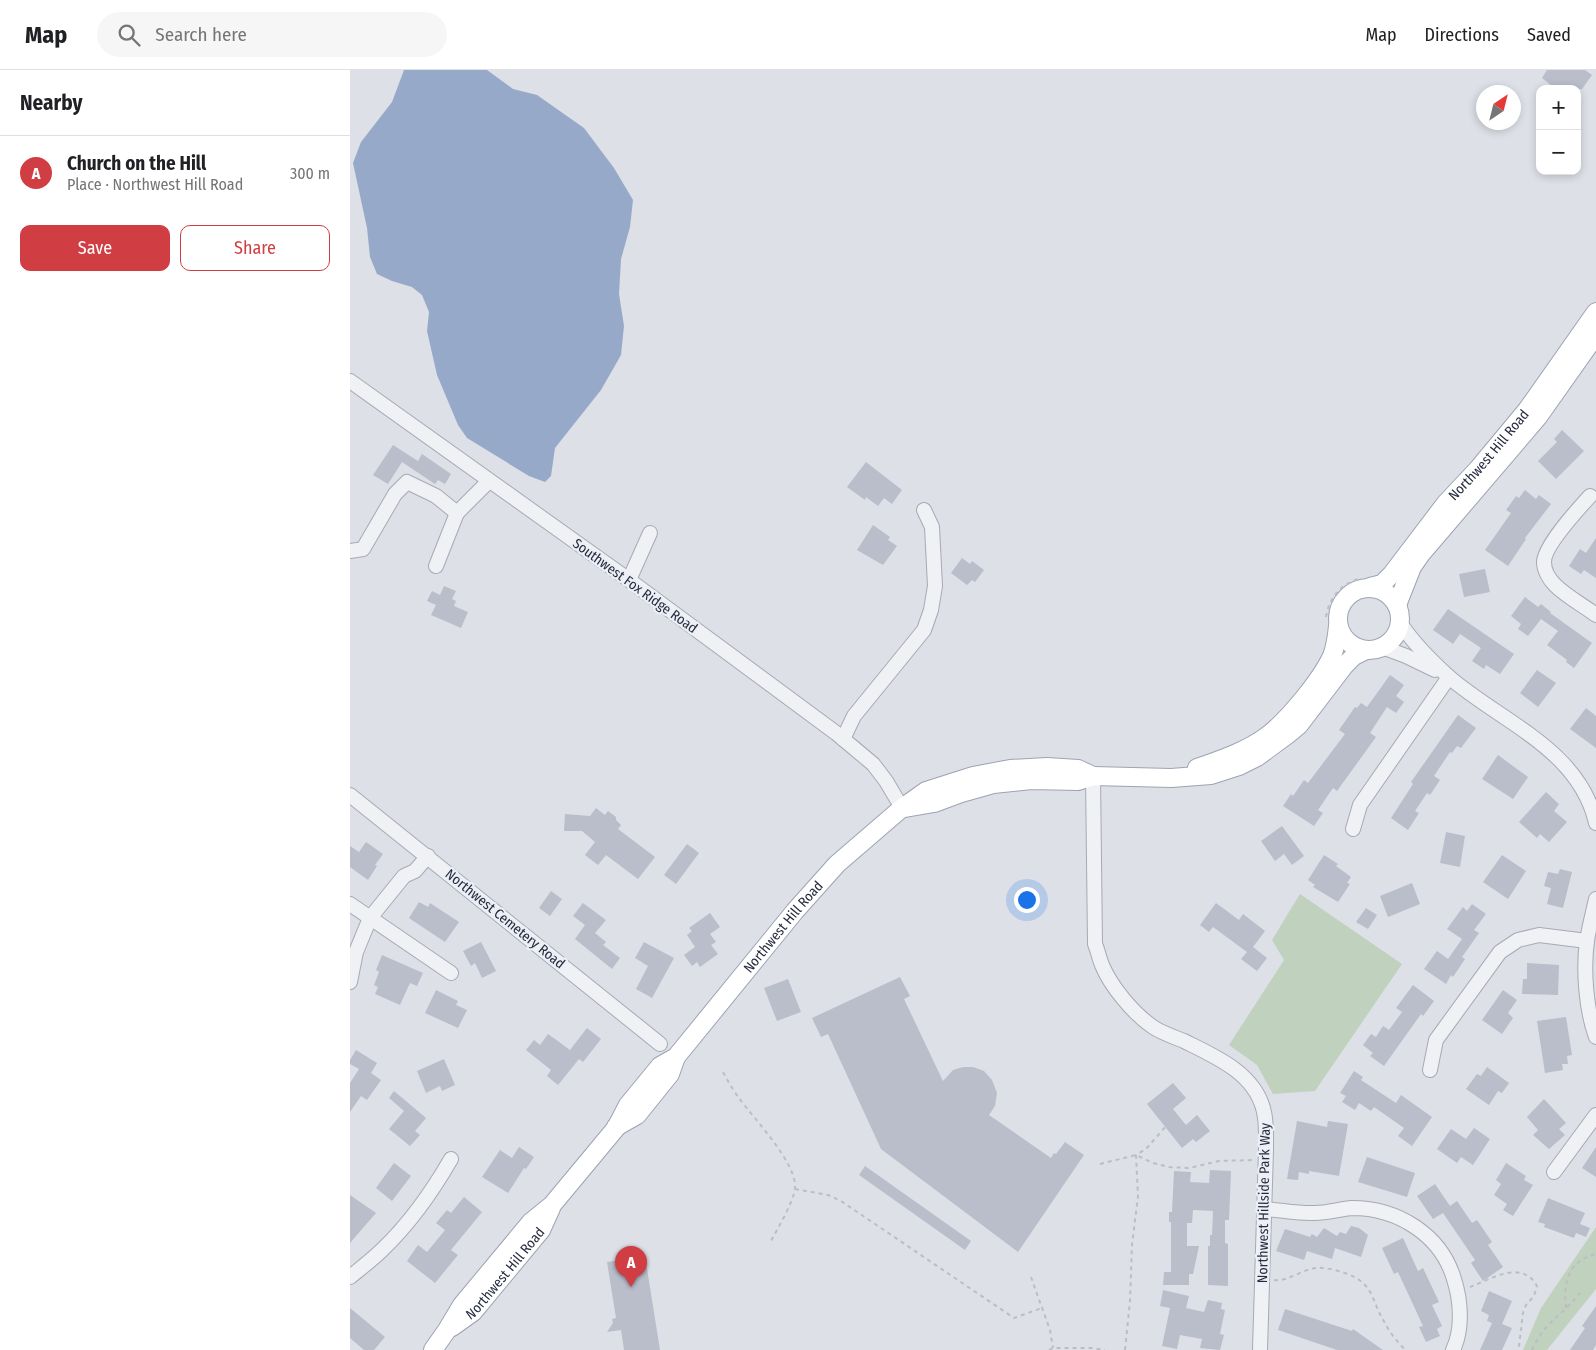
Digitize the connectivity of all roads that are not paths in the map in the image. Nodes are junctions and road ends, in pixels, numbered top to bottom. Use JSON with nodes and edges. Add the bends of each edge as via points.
{"nodes":[{"id":1,"x":1596,"y":312,"type":"edge"},
{"id":2,"x":1596,"y":335,"type":"edge"},
{"id":3,"x":350,"y":382,"type":"edge"},
{"id":4,"x":489,"y":481,"type":"junction"},
{"id":5,"x":1590,"y":496,"type":"dead end"},
{"id":6,"x":924,"y":510,"type":"dead end"},
{"id":7,"x":456,"y":513,"type":"junction"},
{"id":8,"x":650,"y":532,"type":"dead end"},
{"id":9,"x":350,"y":551,"type":"edge"},
{"id":10,"x":436,"y":566,"type":"dead end"},
{"id":11,"x":629,"y":580,"type":"junction"},
{"id":12,"x":1365,"y":583,"type":"junction"},
{"id":13,"x":1397,"y":605,"type":"junction"},
{"id":14,"x":1596,"y":615,"type":"edge"},
{"id":15,"x":1400,"y":624,"type":"junction"},
{"id":16,"x":1332,"y":625,"type":"junction"},
{"id":17,"x":1374,"y":649,"type":"junction"},
{"id":18,"x":1449,"y":677,"type":"junction"},
{"id":19,"x":843,"y":739,"type":"junction"},
{"id":20,"x":1093,"y":776,"type":"junction"},
{"id":21,"x":1171,"y":778,"type":"junction"},
{"id":22,"x":350,"y":795,"type":"edge"},
{"id":23,"x":902,"y":808,"type":"junction"},
{"id":24,"x":1596,"y":823,"type":"edge"},
{"id":25,"x":1353,"y":828,"type":"dead end"},
{"id":26,"x":428,"y":856,"type":"junction"},
{"id":27,"x":1596,"y":899,"type":"edge"},
{"id":28,"x":350,"y":904,"type":"edge"},
{"id":29,"x":370,"y":918,"type":"junction"},
{"id":30,"x":1587,"y":941,"type":"junction"},
{"id":31,"x":451,"y":973,"type":"dead end"},
{"id":32,"x":350,"y":982,"type":"edge"},
{"id":33,"x":1596,"y":1037,"type":"edge"},
{"id":34,"x":660,"y":1044,"type":"dead end"},
{"id":35,"x":1430,"y":1070,"type":"dead end"},
{"id":36,"x":1596,"y":1115,"type":"edge"},
{"id":37,"x":451,"y":1159,"type":"dead end"},
{"id":38,"x":1554,"y":1172,"type":"dead end"},
{"id":39,"x":1265,"y":1209,"type":"junction"},
{"id":40,"x":350,"y":1277,"type":"edge"},
{"id":41,"x":433,"y":1350,"type":"edge"},
{"id":42,"x":1260,"y":1350,"type":"edge"},
{"id":43,"x":1453,"y":1350,"type":"edge"}],
"edges":[{"from":1,"to":12,"type":"main road","name":"Northwest Hill Road","via":[[1526,410],[1446,503],[1392,574],[1382,584]]},
{"from":2,"to":13,"type":"main road","name":"Northwest Hill Road","via":[[1538,417],[1421,554],[1408,575]]},
{"from":3,"to":4,"type":"street","name":"Southwest Fox Ridge Road"},
{"from":4,"to":7,"type":"street"},
{"from":4,"to":11,"type":"street","name":"Southwest Fox Ridge Road"},
{"from":5,"to":14,"type":"street","via":[[1547,551],[1544,561],[1545,572],[1555,585]]},
{"from":6,"to":19,"type":"street","via":[[932,527],[935,586],[924,630],[854,716]]},
{"from":7,"to":9,"type":"street","via":[[436,496],[407,482],[395,494],[363,549]]},
{"from":7,"to":10,"type":"street"},
{"from":8,"to":11,"type":"street"},
{"from":11,"to":19,"type":"street","name":"Southwest Fox Ridge Road"},
{"from":12,"to":13,"type":"main road","via":[[1386,593]]},
{"from":12,"to":16,"type":"main road","via":[[1345,599]]},
{"from":13,"to":15,"type":"main road"},
{"from":15,"to":17,"type":"main road","via":[[1394,638]]},
{"from":15,"to":18,"type":"street","via":[[1413,644]]},
{"from":16,"to":17,"type":"main road","via":[[1348,643],[1357,648]]},
{"from":16,"to":21,"type":"main road","via":[[1331,657],[1288,717],[1252,745]]},
{"from":17,"to":18,"type":"street","via":[[1406,656]]},
{"from":17,"to":21,"type":"main road","via":[[1354,656],[1299,725],[1272,747],[1239,766],[1211,775]]},
{"from":18,"to":24,"type":"street","via":[[1568,767],[1583,787]]},
{"from":18,"to":25,"type":"street","via":[[1360,805]]},
{"from":19,"to":23,"type":"street","name":"Southwest Fox Ridge Road","via":[[873,764]]},
{"from":20,"to":21,"type":"main road"},
{"from":20,"to":23,"type":"main road","via":[[1078,781],[1031,780],[993,784],[934,804]]},
{"from":20,"to":39,"type":"street","name":"Northwest Hillside Park Way","via":[[1095,944],[1103,967],[1133,1010],[1154,1027],[1212,1055],[1236,1070],[1251,1085],[1263,1106],[1266,1124]]},
{"from":22,"to":26,"type":"street","name":"Northwest Cemetery Road"},
{"from":23,"to":41,"type":"main road","name":"Northwest Hill Road","via":[[837,864],[794,911],[676,1056],[670,1074],[637,1115],[616,1128],[552,1205],[541,1230],[473,1312],[447,1330]]},
{"from":26,"to":29,"type":"street","via":[[415,871],[404,876]]},
{"from":26,"to":34,"type":"street","name":"Northwest Cemetery Road"},
{"from":27,"to":30,"type":"street"},
{"from":28,"to":29,"type":"street"},
{"from":29,"to":31,"type":"street"},
{"from":29,"to":32,"type":"street","via":[[356,952]]},
{"from":30,"to":33,"type":"street","via":[[1588,1001]]},
{"from":30,"to":35,"type":"street","via":[[1539,935],[1518,940],[1500,952],[1436,1040]]},
{"from":36,"to":38,"type":"street"},
{"from":37,"to":40,"type":"street","via":[[411,1219],[382,1251]]},
{"from":39,"to":42,"type":"street","name":"Northwest Hillside Park Way"},
{"from":39,"to":43,"type":"street","via":[[1314,1214],[1352,1208],[1380,1211],[1417,1227],[1434,1241],[1445,1258],[1458,1292],[1460,1311]]}]}
